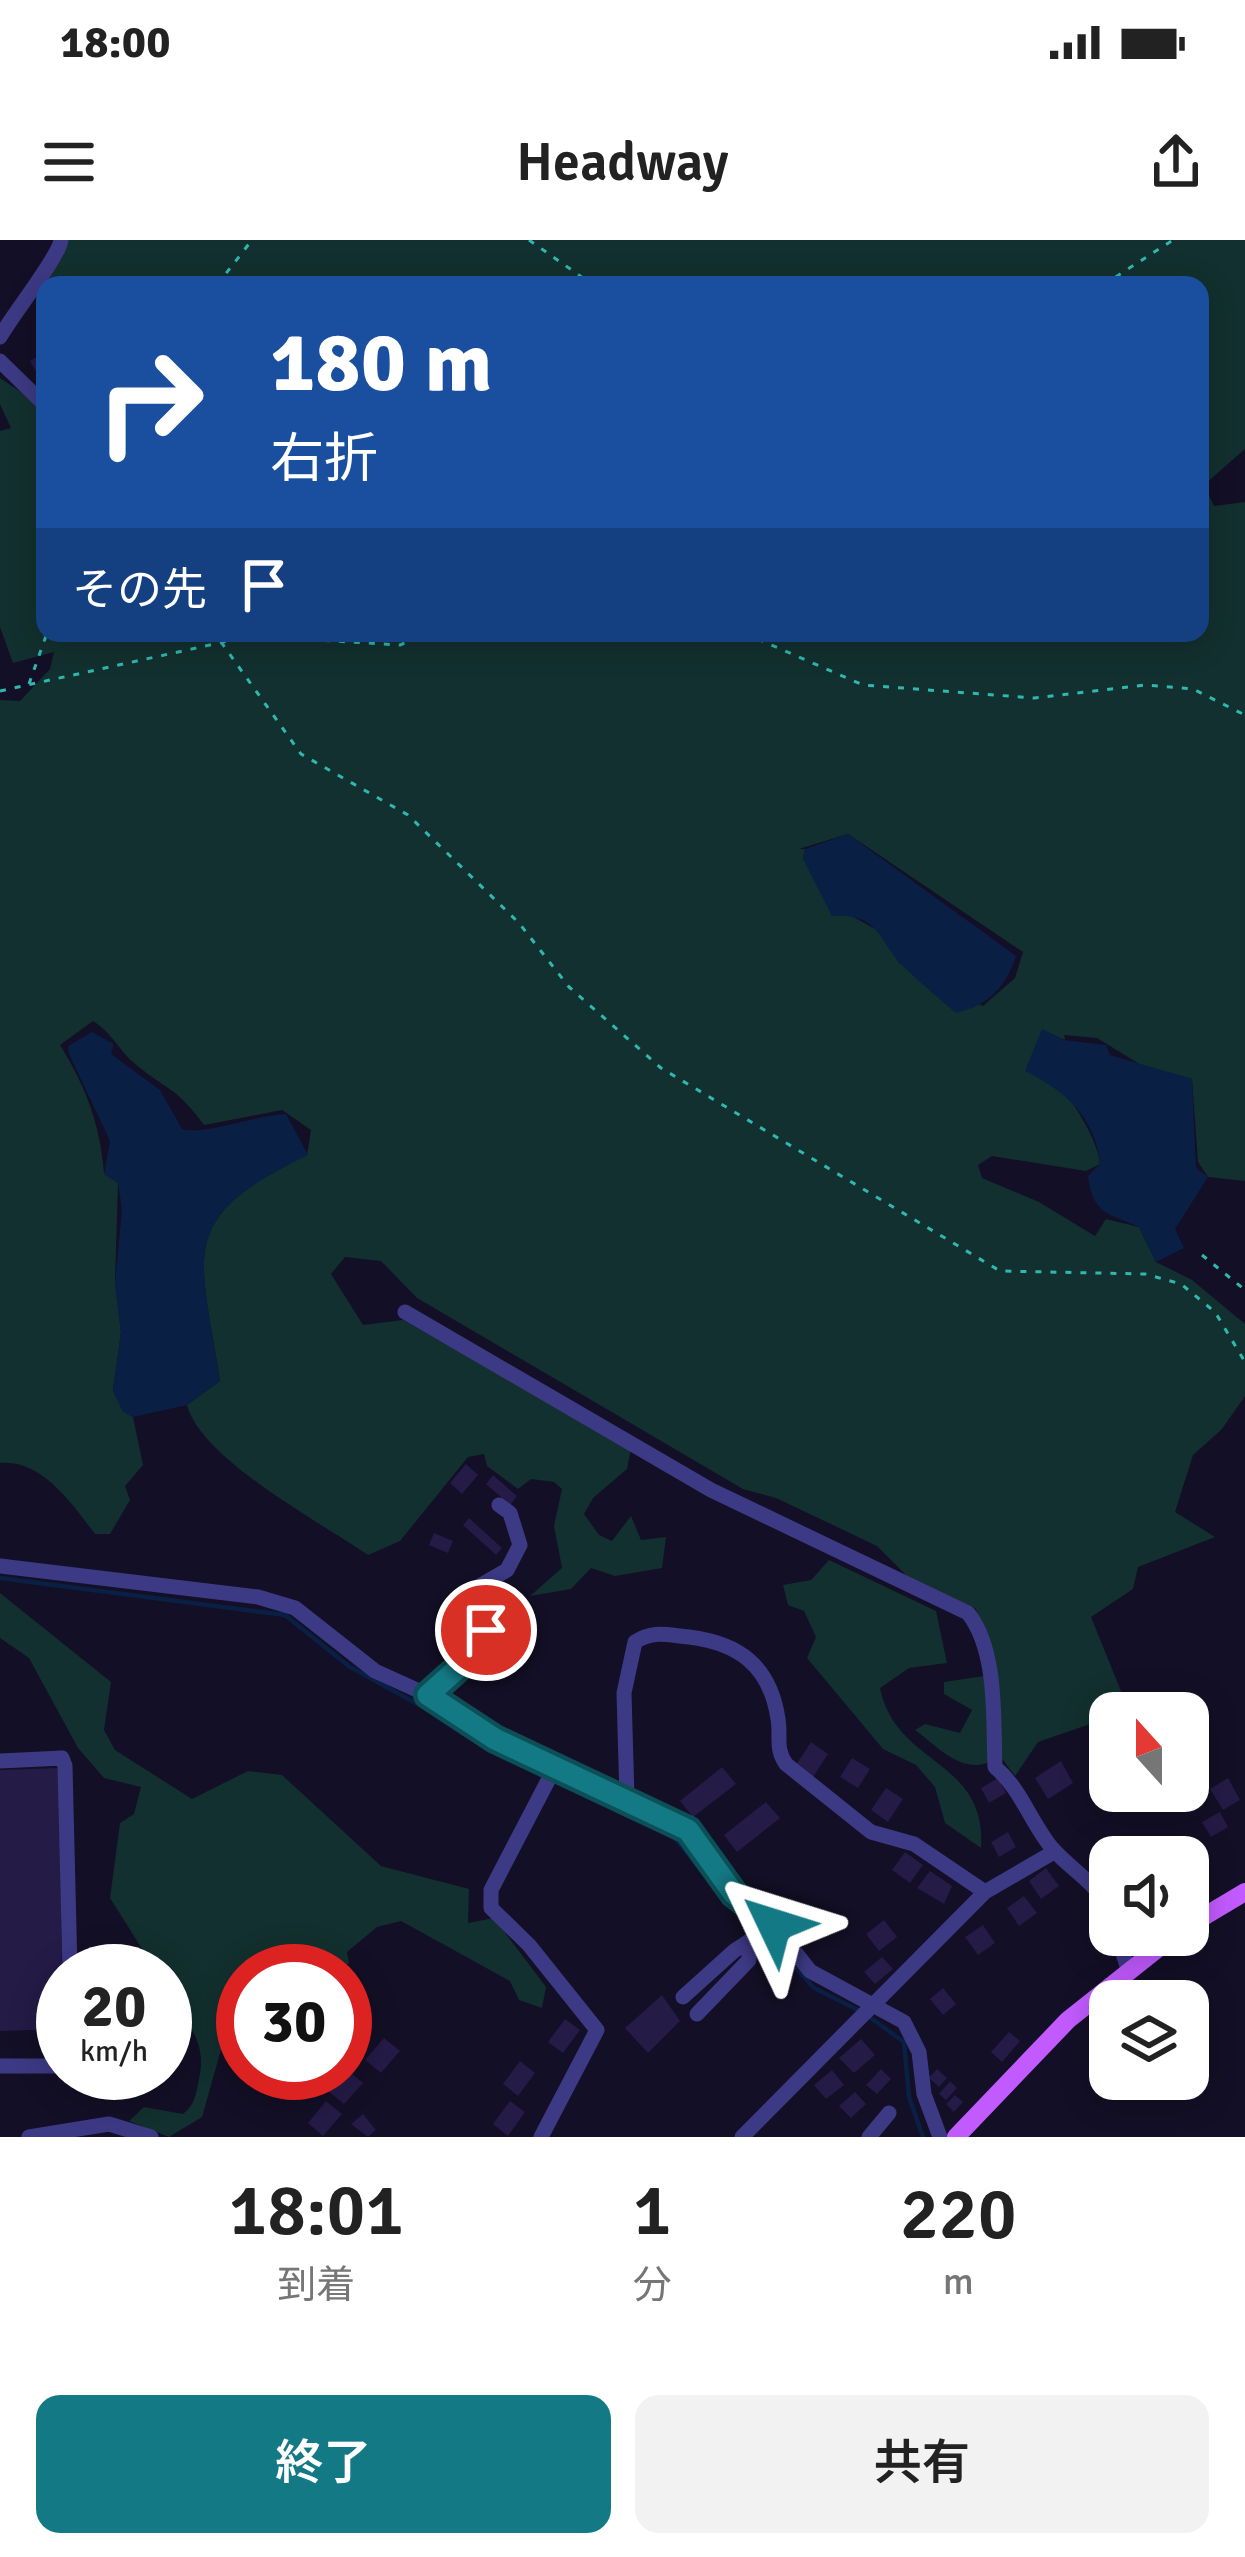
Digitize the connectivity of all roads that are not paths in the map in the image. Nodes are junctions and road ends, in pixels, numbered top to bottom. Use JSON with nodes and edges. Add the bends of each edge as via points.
{"nodes":[{"id":1,"x":61,"y":240,"type":"edge"},
{"id":2,"x":39,"y":276,"type":"edge"},
{"id":3,"x":36,"y":279,"type":"edge"},
{"id":4,"x":0,"y":337,"type":"edge"},
{"id":5,"x":0,"y":361,"type":"edge"},
{"id":6,"x":36,"y":396,"type":"edge"},
{"id":7,"x":405,"y":1312,"type":"dead end"},
{"id":8,"x":499,"y":1505,"type":"dead end"},
{"id":9,"x":0,"y":1566,"type":"edge"},
{"id":10,"x":428,"y":1695,"type":"junction"},
{"id":11,"x":0,"y":1761,"type":"edge"},
{"id":12,"x":551,"y":1776,"type":"junction"},
{"id":13,"x":627,"y":1799,"type":"junction"},
{"id":14,"x":1054,"y":1852,"type":"junction"},
{"id":15,"x":1089,"y":1882,"type":"edge"},
{"id":16,"x":985,"y":1892,"type":"junction"},
{"id":17,"x":1245,"y":1892,"type":"edge"},
{"id":18,"x":1209,"y":1913,"type":"edge"},
{"id":19,"x":763,"y":1933,"type":"junction"},
{"id":20,"x":69,"y":1944,"type":"edge"},
{"id":21,"x":1124,"y":1956,"type":"edge"},
{"id":22,"x":1146,"y":1956,"type":"edge"},
{"id":23,"x":1128,"y":1969,"type":"junction"},
{"id":24,"x":683,"y":1997,"type":"dead end"},
{"id":25,"x":869,"y":2012,"type":"junction"},
{"id":26,"x":697,"y":2014,"type":"dead end"},
{"id":27,"x":0,"y":2066,"type":"edge"},
{"id":28,"x":36,"y":2066,"type":"edge"},
{"id":29,"x":889,"y":2113,"type":"dead end"},
{"id":30,"x":29,"y":2137,"type":"edge"},
{"id":31,"x":151,"y":2137,"type":"edge"},
{"id":32,"x":541,"y":2137,"type":"edge"},
{"id":33,"x":742,"y":2137,"type":"edge"},
{"id":34,"x":869,"y":2137,"type":"edge"},
{"id":35,"x":940,"y":2137,"type":"edge"},
{"id":36,"x":956,"y":2137,"type":"edge"}],
"edges":[{"from":1,"to":2,"type":"street"},
{"from":3,"to":4,"type":"street"},
{"from":5,"to":6,"type":"street"},
{"from":7,"to":14,"type":"street","via":[[711,1490],[968,1613],[992,1692],[995,1767]]},
{"from":8,"to":10,"type":"street","via":[[510,1513],[520,1545],[507,1570],[476,1588],[485,1644]]},
{"from":9,"to":10,"type":"street","via":[[276,1602],[295,1608],[374,1671]]},
{"from":10,"to":12,"type":"street"},
{"from":11,"to":20,"type":"street","via":[[62,1758]]},
{"from":12,"to":13,"type":"street"},
{"from":12,"to":32,"type":"street","via":[[490,1889],[491,1908],[597,2030]]},
{"from":13,"to":16,"type":"street","via":[[624,1680],[634,1642],[650,1632],[725,1641],[768,1688],[786,1764],[871,1832],[914,1844]]},
{"from":13,"to":19,"type":"street","via":[[688,1830]]},
{"from":14,"to":15,"type":"street"},
{"from":14,"to":16,"type":"street"},
{"from":16,"to":25,"type":"street"},
{"from":17,"to":18,"type":"main road"},
{"from":19,"to":24,"type":"street"},
{"from":19,"to":25,"type":"street"},
{"from":19,"to":26,"type":"street","via":[[749,1960]]},
{"from":21,"to":23,"type":"street"},
{"from":22,"to":23,"type":"main road"},
{"from":23,"to":36,"type":"main road"},
{"from":25,"to":33,"type":"street"},
{"from":25,"to":35,"type":"street","via":[[904,2022],[920,2052]]},
{"from":27,"to":28,"type":"street"},
{"from":29,"to":34,"type":"street"},
{"from":30,"to":31,"type":"street","via":[[109,2124]]}]}
